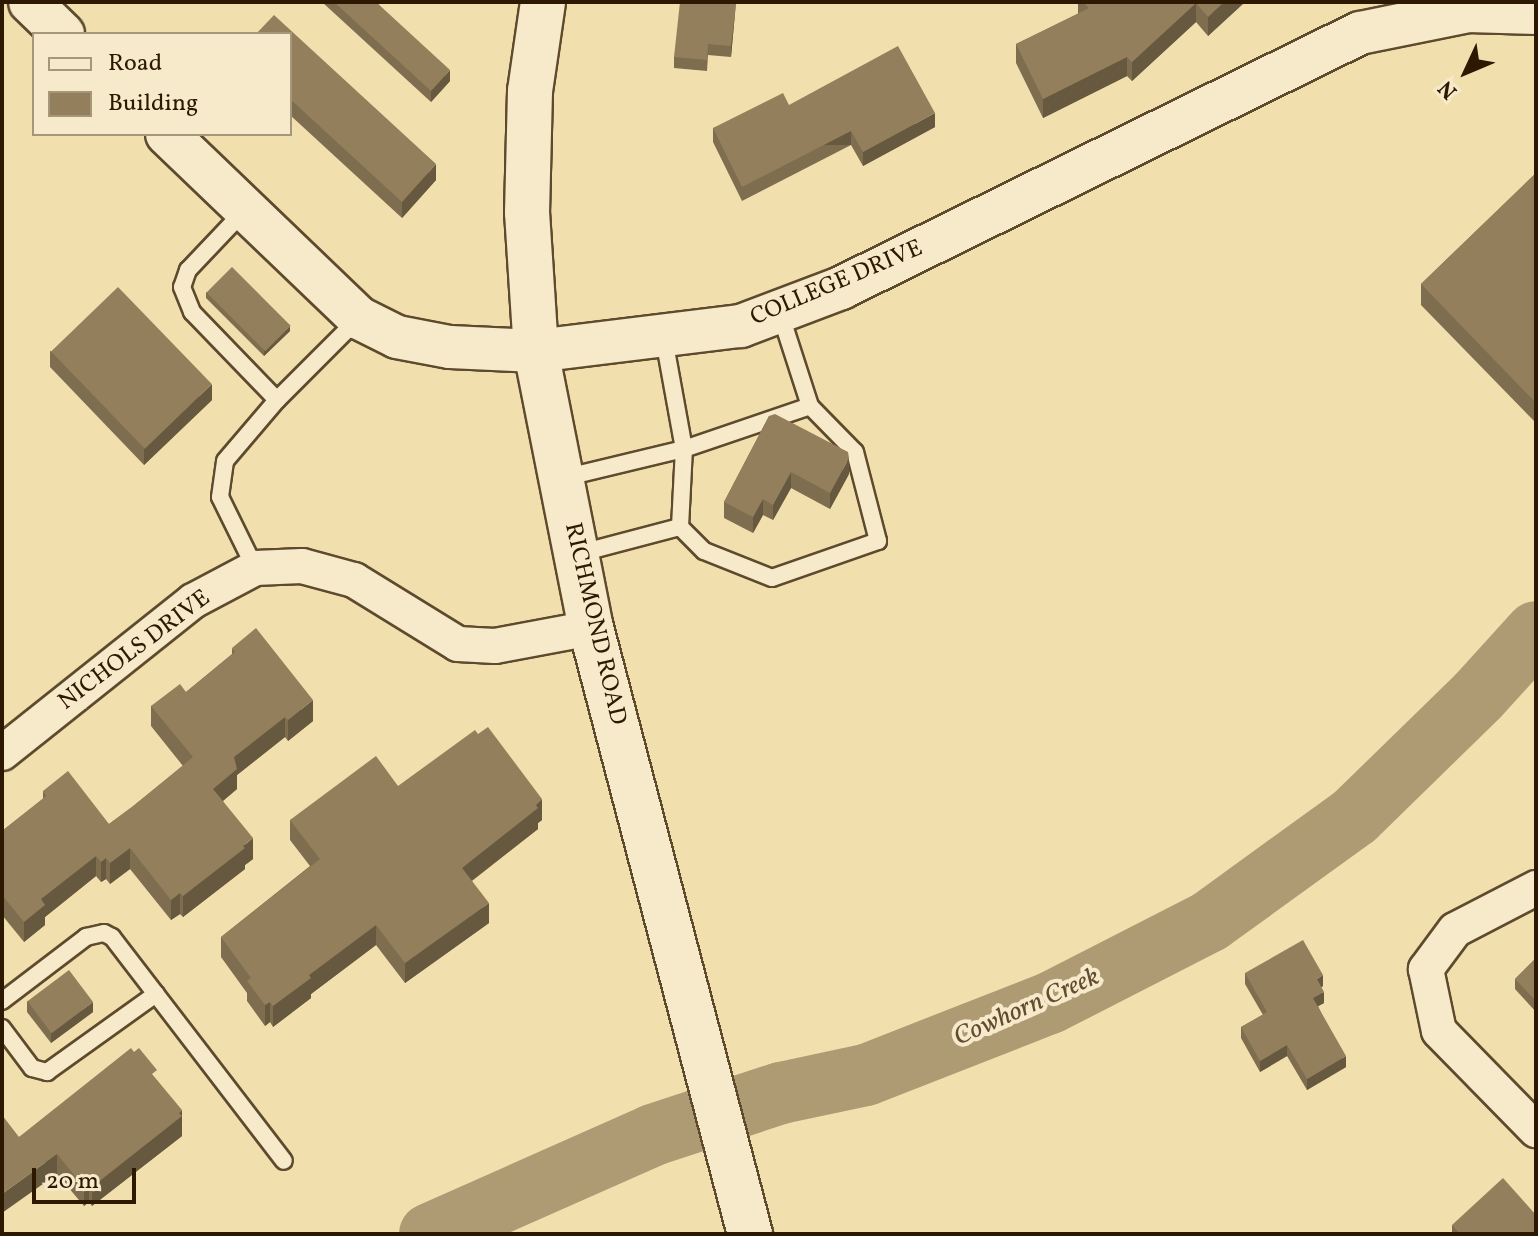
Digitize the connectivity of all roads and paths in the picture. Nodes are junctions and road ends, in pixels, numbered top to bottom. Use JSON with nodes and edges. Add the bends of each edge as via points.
{"nodes":[{"id":1,"x":30,"y":2,"type":"edge"},
{"id":2,"x":543,"y":2,"type":"edge"},
{"id":3,"x":1536,"y":13,"type":"edge"},
{"id":4,"x":61,"y":32,"type":"edge"},
{"id":5,"x":169,"y":136,"type":"edge"},
{"id":6,"x":246,"y":209,"type":"junction"},
{"id":7,"x":779,"y":311,"type":"junction"},
{"id":8,"x":359,"y":318,"type":"junction"},
{"id":9,"x":663,"y":333,"type":"junction"},
{"id":10,"x":536,"y":351,"type":"junction"},
{"id":11,"x":277,"y":400,"type":"junction"},
{"id":12,"x":810,"y":406,"type":"junction"},
{"id":13,"x":684,"y":449,"type":"junction"},
{"id":14,"x":561,"y":478,"type":"junction"},
{"id":15,"x":680,"y":527,"type":"junction"},
{"id":16,"x":576,"y":554,"type":"junction"},
{"id":17,"x":255,"y":568,"type":"junction"},
{"id":18,"x":591,"y":628,"type":"junction"},
{"id":19,"x":5,"y":746,"type":"edge"},
{"id":20,"x":1536,"y":888,"type":"edge"},
{"id":21,"x":156,"y":994,"type":"junction"},
{"id":22,"x":2,"y":1001,"type":"edge"},
{"id":23,"x":2,"y":1028,"type":"edge"},
{"id":24,"x":1536,"y":1130,"type":"edge"},
{"id":25,"x":284,"y":1161,"type":"dead end"},
{"id":26,"x":746,"y":1216,"type":"edge"}],
"edges":[{"from":1,"to":4,"type":"street"},
{"from":2,"to":10,"type":"main road","name":"RICHMOND ROAD","via":[[530,91],[528,181]]},
{"from":3,"to":7,"type":"street","name":"COLLEGE DRIVE","via":[[1468,11],[1360,33],[841,288]]},
{"from":5,"to":6,"type":"street","name":"COLLEGE DRIVE"},
{"from":6,"to":8,"type":"street","name":"COLLEGE DRIVE"},
{"from":6,"to":11,"type":"lane","via":[[188,270],[182,287],[192,312]]},
{"from":7,"to":9,"type":"street","name":"COLLEGE DRIVE","via":[[741,326]]},
{"from":7,"to":12,"type":"lane"},
{"from":8,"to":10,"type":"street","name":"COLLEGE DRIVE","via":[[397,337],[450,347]]},
{"from":8,"to":11,"type":"lane"},
{"from":9,"to":10,"type":"street","name":"COLLEGE DRIVE"},
{"from":9,"to":13,"type":"lane"},
{"from":10,"to":14,"type":"main road","name":"RICHMOND ROAD"},
{"from":11,"to":17,"type":"lane","via":[[231,452],[220,480],[220,497]]},
{"from":12,"to":13,"type":"lane"},
{"from":12,"to":15,"type":"lane","via":[[855,452],[878,541],[772,578],[704,551]]},
{"from":13,"to":14,"type":"lane"},
{"from":13,"to":15,"type":"lane"},
{"from":14,"to":16,"type":"main road","name":"RICHMOND ROAD"},
{"from":15,"to":16,"type":"lane"},
{"from":16,"to":18,"type":"main road","name":"RICHMOND ROAD"},
{"from":17,"to":18,"type":"street","name":"NICHOLS DRIVE","via":[[302,566],[354,580],[458,644],[495,646]]},
{"from":17,"to":19,"type":"street","name":"NICHOLS DRIVE","via":[[193,601]]},
{"from":18,"to":26,"type":"main road","name":"RICHMOND ROAD"},
{"from":20,"to":24,"type":"street","via":[[1455,930],[1426,969],[1439,1031]]},
{"from":21,"to":22,"type":"lane","via":[[112,937],[95,933]]},
{"from":21,"to":23,"type":"lane","via":[[47,1072],[32,1068]]},
{"from":21,"to":25,"type":"lane"}]}
